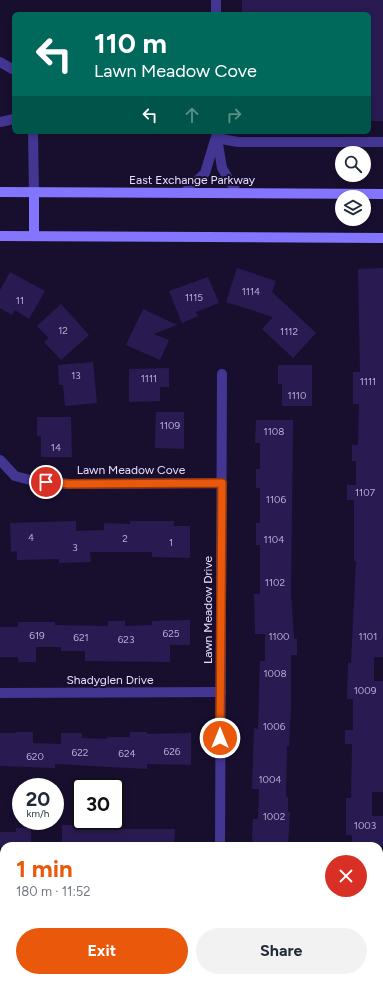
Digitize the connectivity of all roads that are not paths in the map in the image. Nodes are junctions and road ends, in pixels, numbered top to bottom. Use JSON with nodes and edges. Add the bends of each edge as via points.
{"nodes":[{"id":1,"x":216,"y":0,"type":"edge"},
{"id":2,"x":216,"y":12,"type":"edge"},
{"id":3,"x":0,"y":62,"type":"edge"},
{"id":4,"x":12,"y":69,"type":"edge"},
{"id":5,"x":12,"y":119,"type":"edge"},
{"id":6,"x":0,"y":122,"type":"edge"},
{"id":7,"x":33,"y":134,"type":"edge"},
{"id":8,"x":216,"y":135,"type":"edge"},
{"id":9,"x":383,"y":142,"type":"edge"},
{"id":10,"x":0,"y":192,"type":"edge"},
{"id":11,"x":34,"y":193,"type":"junction"},
{"id":12,"x":184,"y":193,"type":"junction"},
{"id":13,"x":237,"y":193,"type":"junction"},
{"id":14,"x":383,"y":194,"type":"edge"},
{"id":15,"x":0,"y":236,"type":"edge"},
{"id":16,"x":34,"y":236,"type":"junction"},
{"id":17,"x":383,"y":238,"type":"edge"},
{"id":18,"x":222,"y":374,"type":"dead end"},
{"id":19,"x":0,"y":460,"type":"edge"},
{"id":20,"x":222,"y":483,"type":"junction"},
{"id":21,"x":221,"y":692,"type":"junction"},
{"id":22,"x":0,"y":693,"type":"edge"},
{"id":23,"x":220,"y":842,"type":"edge"}],
"edges":[{"from":1,"to":2,"type":"street"},
{"from":3,"to":4,"type":"street"},
{"from":5,"to":6,"type":"street"},
{"from":7,"to":11,"type":"street"},
{"from":8,"to":9,"type":"street","via":[[238,142]]},
{"from":8,"to":12,"type":"street","via":[[205,173]]},
{"from":8,"to":13,"type":"street","via":[[222,168]]},
{"from":10,"to":11,"type":"main road","name":"East Exchange Parkway"},
{"from":11,"to":12,"type":"main road","name":"East Exchange Parkway"},
{"from":11,"to":16,"type":"main road"},
{"from":12,"to":13,"type":"main road","name":"East Exchange Parkway"},
{"from":13,"to":14,"type":"main road","name":"East Exchange Parkway"},
{"from":15,"to":16,"type":"main road"},
{"from":16,"to":17,"type":"main road"},
{"from":18,"to":20,"type":"street","name":"Lawn Meadow Drive"},
{"from":19,"to":20,"type":"street","name":"Lawn Meadow Cove","via":[[16,476],[34,481],[69,484]]},
{"from":20,"to":21,"type":"street","name":"Lawn Meadow Drive"},
{"from":21,"to":22,"type":"street","name":"Shadyglen Drive"},
{"from":21,"to":23,"type":"street","name":"Lawn Meadow Drive"}]}
